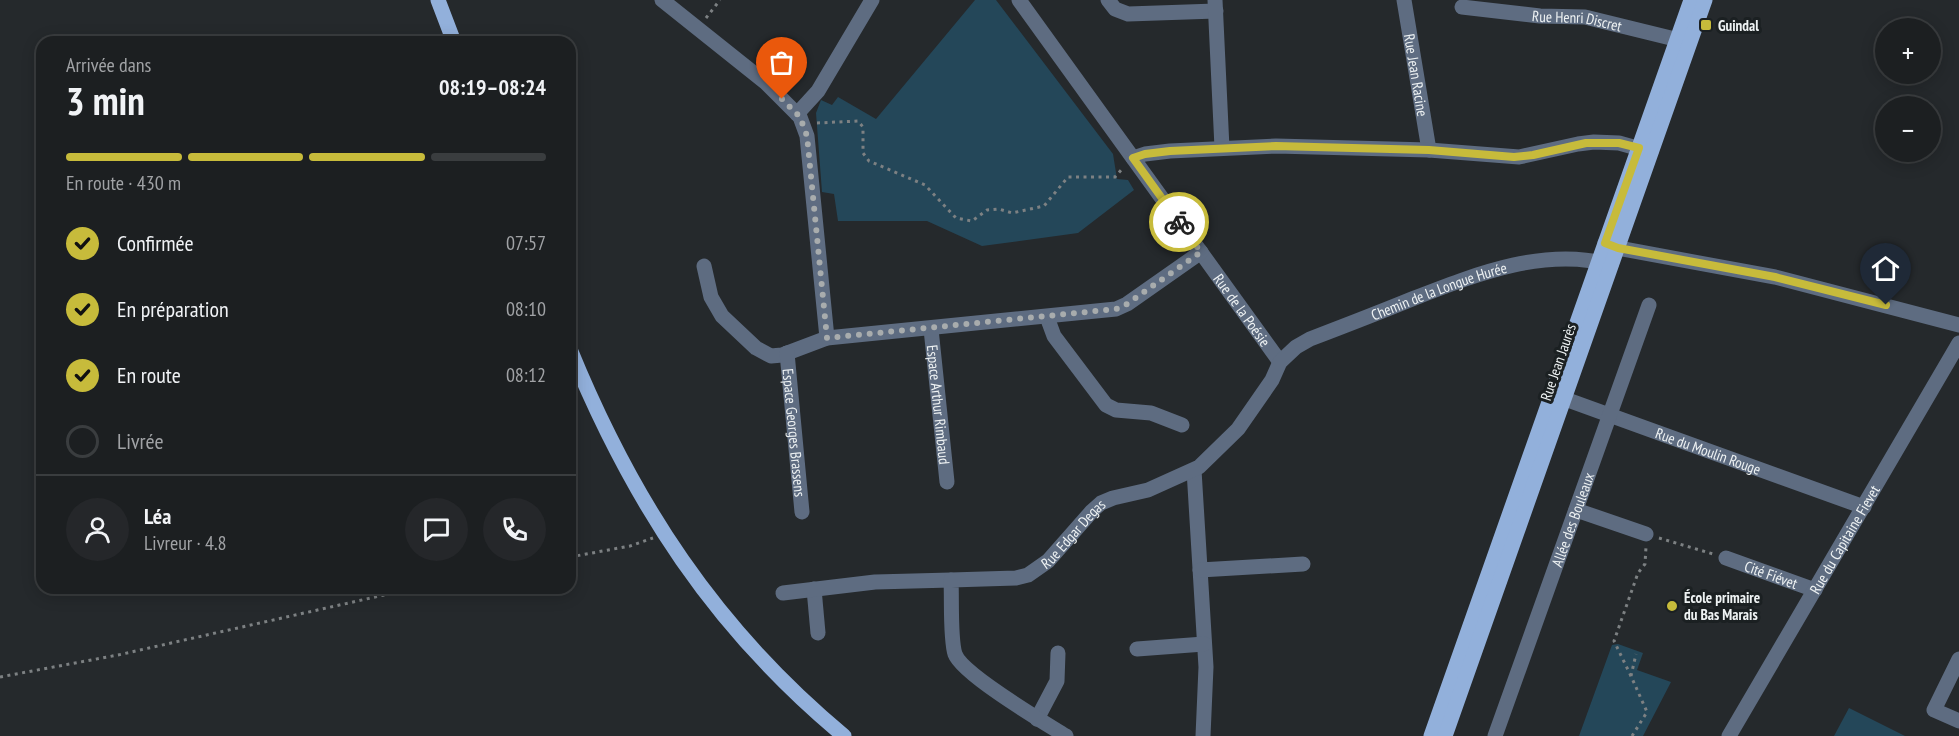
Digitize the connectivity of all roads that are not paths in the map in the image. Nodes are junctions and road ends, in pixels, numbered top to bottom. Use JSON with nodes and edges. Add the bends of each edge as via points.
{"nodes":[{"id":1,"x":438,"y":0,"type":"edge"},
{"id":2,"x":662,"y":0,"type":"edge"},
{"id":3,"x":872,"y":0,"type":"edge"},
{"id":4,"x":1019,"y":0,"type":"edge"},
{"id":5,"x":1108,"y":0,"type":"edge"},
{"id":6,"x":1404,"y":0,"type":"edge"},
{"id":7,"x":1691,"y":0,"type":"edge"},
{"id":8,"x":1705,"y":0,"type":"edge"},
{"id":9,"x":1216,"y":5,"type":"edge"},
{"id":10,"x":1514,"y":6,"type":"edge"},
{"id":11,"x":1462,"y":7,"type":"dead end"},
{"id":12,"x":452,"y":36,"type":"edge"},
{"id":13,"x":1684,"y":41,"type":"junction"},
{"id":14,"x":800,"y":119,"type":"junction"},
{"id":15,"x":1222,"y":148,"type":"junction"},
{"id":16,"x":1429,"y":150,"type":"junction"},
{"id":17,"x":1645,"y":150,"type":"junction"},
{"id":18,"x":1133,"y":158,"type":"junction"},
{"id":19,"x":1612,"y":245,"type":"junction"},
{"id":20,"x":1201,"y":252,"type":"junction"},
{"id":21,"x":1605,"y":264,"type":"junction"},
{"id":22,"x":704,"y":266,"type":"dead end"},
{"id":23,"x":1650,"y":305,"type":"dead end"},
{"id":24,"x":1047,"y":317,"type":"junction"},
{"id":25,"x":1959,"y":325,"type":"edge"},
{"id":26,"x":931,"y":329,"type":"junction"},
{"id":27,"x":827,"y":338,"type":"junction"},
{"id":28,"x":1959,"y":343,"type":"edge"},
{"id":29,"x":787,"y":353,"type":"junction"},
{"id":30,"x":1280,"y":362,"type":"junction"},
{"id":31,"x":576,"y":363,"type":"edge"},
{"id":32,"x":1558,"y":397,"type":"junction"},
{"id":33,"x":1610,"y":415,"type":"junction"},
{"id":34,"x":1182,"y":425,"type":"dead end"},
{"id":35,"x":1194,"y":470,"type":"junction"},
{"id":36,"x":947,"y":482,"type":"dead end"},
{"id":37,"x":1864,"y":507,"type":"junction"},
{"id":38,"x":1576,"y":510,"type":"junction"},
{"id":39,"x":802,"y":512,"type":"dead end"},
{"id":40,"x":1646,"y":534,"type":"road end"},
{"id":41,"x":1726,"y":558,"type":"road end"},
{"id":42,"x":1303,"y":564,"type":"dead end"},
{"id":43,"x":1200,"y":570,"type":"junction"},
{"id":44,"x":951,"y":580,"type":"junction"},
{"id":45,"x":814,"y":589,"type":"junction"},
{"id":46,"x":1815,"y":590,"type":"junction"},
{"id":47,"x":783,"y":592,"type":"dead end"},
{"id":48,"x":818,"y":633,"type":"dead end"},
{"id":49,"x":1204,"y":645,"type":"junction"},
{"id":50,"x":1137,"y":649,"type":"dead end"},
{"id":51,"x":1058,"y":653,"type":"dead end"},
{"id":52,"x":1959,"y":659,"type":"edge"},
{"id":53,"x":1037,"y":719,"type":"junction"},
{"id":54,"x":1959,"y":721,"type":"edge"},
{"id":55,"x":844,"y":736,"type":"edge"},
{"id":56,"x":1066,"y":736,"type":"edge"},
{"id":57,"x":1203,"y":736,"type":"edge"},
{"id":58,"x":1431,"y":736,"type":"edge"},
{"id":59,"x":1445,"y":736,"type":"edge"},
{"id":60,"x":1496,"y":736,"type":"edge"},
{"id":61,"x":1729,"y":736,"type":"edge"}],
"edges":[{"from":1,"to":12,"type":"main road"},
{"from":2,"to":14,"type":"street","via":[[762,78]]},
{"from":3,"to":14,"type":"street"},
{"from":4,"to":18,"type":"street","name":"Rue de la Poésie"},
{"from":5,"to":9,"type":"street","via":[[1115,9],[1128,14]]},
{"from":6,"to":16,"type":"street","name":"Rue Jean Racine"},
{"from":7,"to":13,"type":"main road","name":"Rue Jean Jaurès"},
{"from":8,"to":13,"type":"main road","name":"Rue Jean Jaurès"},
{"from":9,"to":15,"type":"street"},
{"from":10,"to":11,"type":"street","name":"Rue Henri Discret"},
{"from":10,"to":13,"type":"street","name":"Rue Henri Discret","via":[[1547,16],[1585,17]]},
{"from":13,"to":17,"type":"main road","name":"Rue Jean Jaurès"},
{"from":14,"to":27,"type":"street","via":[[807,136]]},
{"from":15,"to":16,"type":"street"},
{"from":15,"to":18,"type":"street","via":[[1150,153]]},
{"from":16,"to":17,"type":"street","via":[[1520,157],[1586,143],[1619,143]]},
{"from":17,"to":19,"type":"main road","name":"Rue Jean Jaurès"},
{"from":18,"to":20,"type":"street","name":"Rue de la Poésie"},
{"from":19,"to":21,"type":"main road","name":"Rue Jean Jaurès"},
{"from":19,"to":25,"type":"street","via":[[1775,277]]},
{"from":20,"to":24,"type":"street","via":[[1121,307]]},
{"from":20,"to":30,"type":"street","name":"Rue de la Poésie"},
{"from":21,"to":30,"type":"street","name":"Chemin de la Longue Hurée","via":[[1578,258],[1484,272],[1310,339]]},
{"from":21,"to":32,"type":"main road","name":"Rue Jean Jaurès"},
{"from":22,"to":29,"type":"street","via":[[713,304],[728,323],[767,355]]},
{"from":23,"to":33,"type":"street","name":"Allée des Bouleaux"},
{"from":24,"to":26,"type":"street"},
{"from":24,"to":34,"type":"street","via":[[1054,336],[1111,408],[1150,413]]},
{"from":26,"to":27,"type":"street"},
{"from":26,"to":36,"type":"street","name":"Espace Arthur Rimbaud"},
{"from":27,"to":29,"type":"street"},
{"from":28,"to":37,"type":"street","name":"Rue du Capitaine Fievet"},
{"from":29,"to":39,"type":"street","name":"Espace Georges Brassens"},
{"from":30,"to":35,"type":"street","name":"Rue de la Poésie","via":[[1238,429]]},
{"from":31,"to":55,"type":"main road","via":[[607,434],[663,533],[748,644]]},
{"from":32,"to":33,"type":"street","name":"Rue du Moulin Rouge"},
{"from":32,"to":58,"type":"main road","name":"Rue Jean Jaurès"},
{"from":32,"to":59,"type":"main road","name":"Rue Jean Jaurès"},
{"from":33,"to":37,"type":"street","name":"Rue du Moulin Rouge"},
{"from":33,"to":38,"type":"street","name":"Allée des Bouleaux"},
{"from":35,"to":43,"type":"street"},
{"from":35,"to":44,"type":"street","name":"Rue Edgar Degas","via":[[1148,490],[1101,503],[1044,565],[1028,575]]},
{"from":37,"to":46,"type":"street","name":"Rue du Capitaine Fievet"},
{"from":38,"to":40,"type":"street"},
{"from":38,"to":60,"type":"street","name":"Allée des Bouleaux"},
{"from":41,"to":46,"type":"street","name":"Cité Fiévet"},
{"from":42,"to":43,"type":"street"},
{"from":43,"to":49,"type":"street"},
{"from":44,"to":45,"type":"street","name":"Rue Edgar Degas","via":[[884,581]]},
{"from":44,"to":53,"type":"street","via":[[954,649],[958,660],[966,670]]},
{"from":45,"to":47,"type":"street","name":"Rue Edgar Degas"},
{"from":45,"to":48,"type":"street"},
{"from":46,"to":61,"type":"street","name":"Rue du Capitaine Fievet"},
{"from":49,"to":50,"type":"street"},
{"from":49,"to":57,"type":"street"},
{"from":51,"to":53,"type":"street","via":[[1057,681]]},
{"from":52,"to":54,"type":"street","via":[[1934,710]]},
{"from":53,"to":56,"type":"street"}]}
